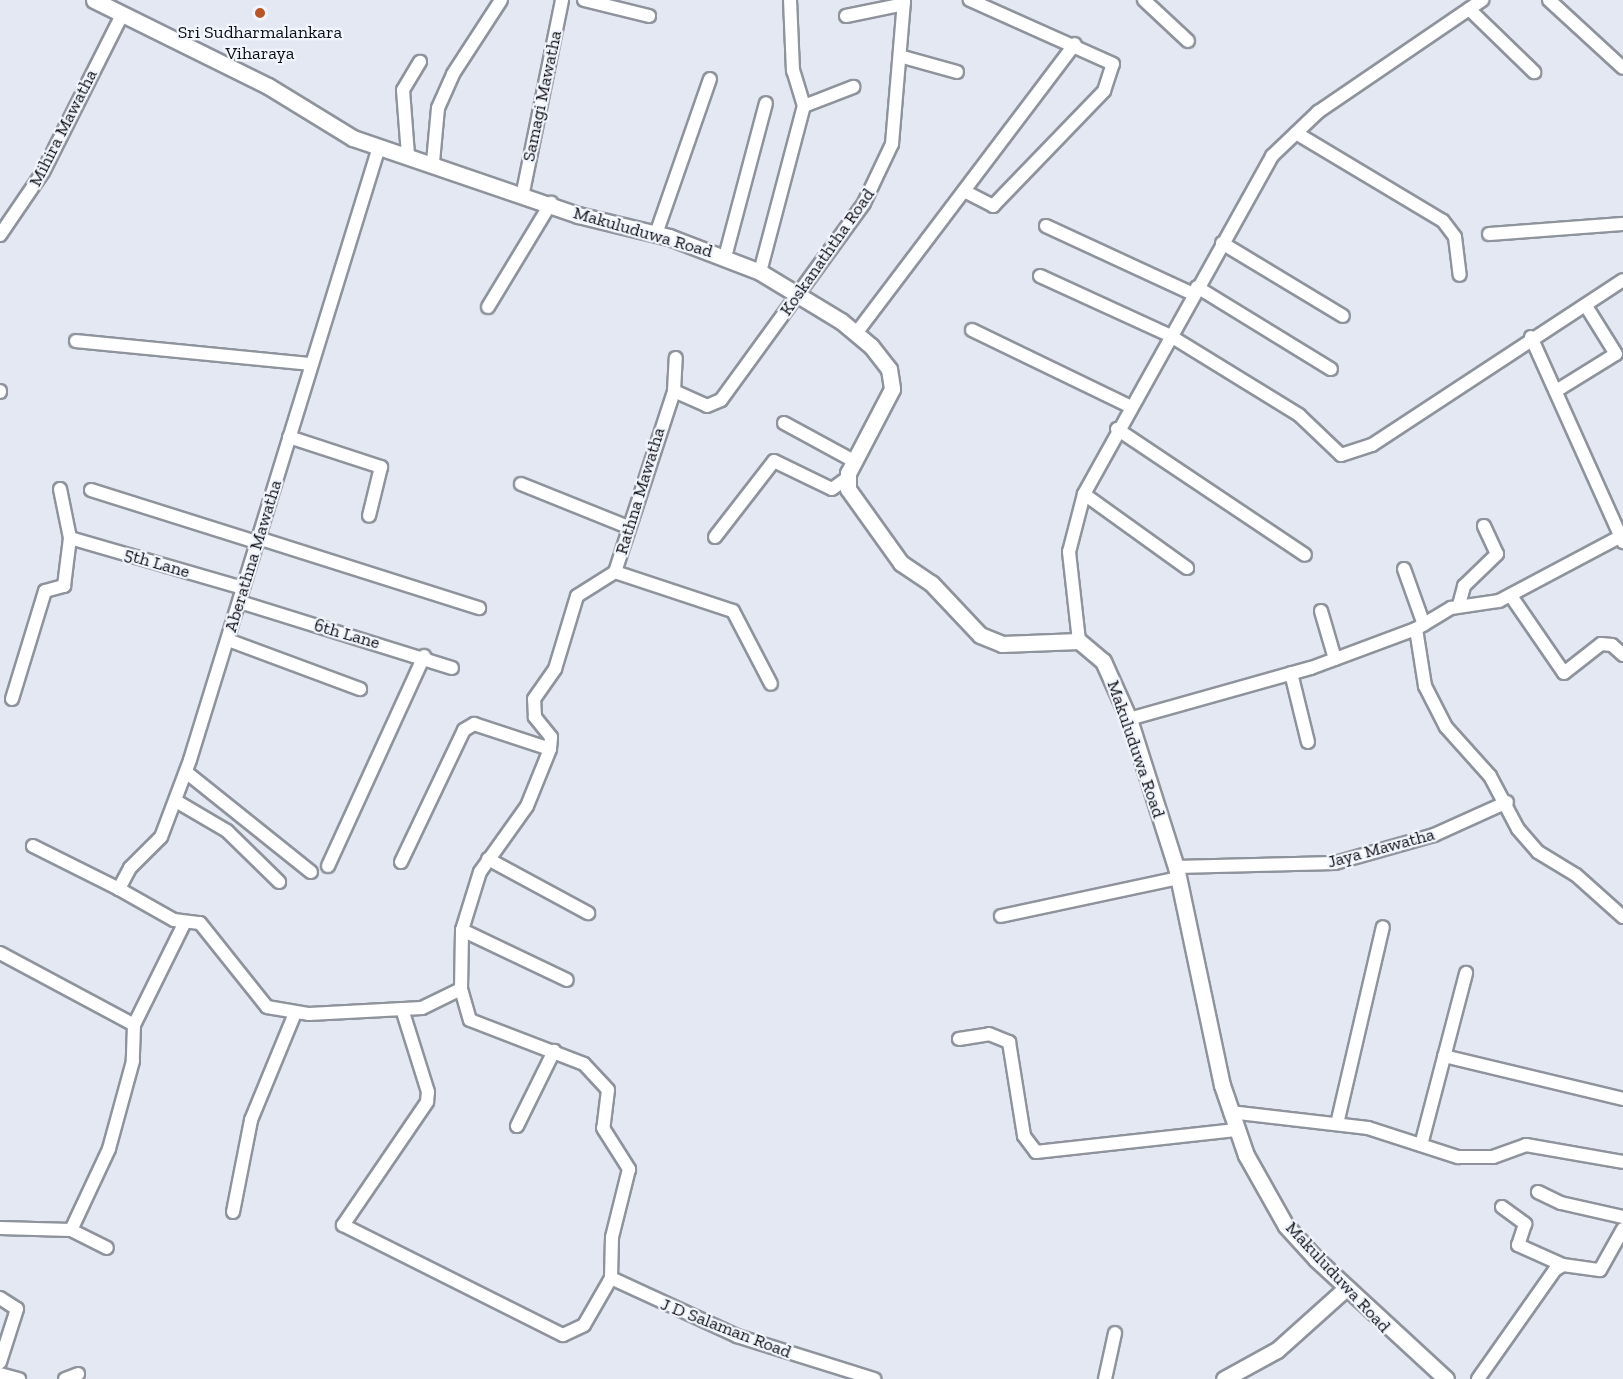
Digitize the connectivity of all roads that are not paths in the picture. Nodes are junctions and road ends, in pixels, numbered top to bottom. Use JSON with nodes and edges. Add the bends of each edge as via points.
{"nodes":[{"id":1,"x":501,"y":0,"type":"edge"},
{"id":2,"x":562,"y":0,"type":"edge"},
{"id":3,"x":584,"y":0,"type":"edge"},
{"id":4,"x":790,"y":0,"type":"edge"},
{"id":5,"x":970,"y":0,"type":"edge"},
{"id":6,"x":1143,"y":0,"type":"edge"},
{"id":7,"x":1482,"y":0,"type":"edge"},
{"id":8,"x":1549,"y":0,"type":"edge"},
{"id":9,"x":98,"y":1,"type":"edge"},
{"id":10,"x":904,"y":2,"type":"edge"},
{"id":11,"x":1469,"y":9,"type":"junction"},
{"id":12,"x":649,"y":16,"type":"dead end"},
{"id":13,"x":846,"y":16,"type":"dead end"},
{"id":14,"x":121,"y":17,"type":"junction"},
{"id":15,"x":1188,"y":41,"type":"dead end"},
{"id":16,"x":1075,"y":44,"type":"junction"},
{"id":17,"x":903,"y":57,"type":"junction"},
{"id":18,"x":420,"y":62,"type":"dead end"},
{"id":19,"x":1623,"y":68,"type":"edge"},
{"id":20,"x":957,"y":72,"type":"dead end"},
{"id":21,"x":1534,"y":72,"type":"dead end"},
{"id":22,"x":710,"y":79,"type":"dead end"},
{"id":23,"x":853,"y":87,"type":"dead end"},
{"id":24,"x":766,"y":103,"type":"dead end"},
{"id":25,"x":804,"y":106,"type":"junction"},
{"id":26,"x":1296,"y":133,"type":"junction"},
{"id":27,"x":379,"y":147,"type":"junction"},
{"id":28,"x":408,"y":155,"type":"junction"},
{"id":29,"x":434,"y":162,"type":"junction"},
{"id":30,"x":964,"y":191,"type":"junction"},
{"id":31,"x":523,"y":192,"type":"junction"},
{"id":32,"x":551,"y":203,"type":"junction"},
{"id":33,"x":1623,"y":224,"type":"edge"},
{"id":34,"x":1046,"y":226,"type":"dead end"},
{"id":35,"x":0,"y":234,"type":"edge"},
{"id":36,"x":657,"y":234,"type":"junction"},
{"id":37,"x":1489,"y":234,"type":"dead end"},
{"id":38,"x":1222,"y":243,"type":"junction"},
{"id":39,"x":725,"y":257,"type":"junction"},
{"id":40,"x":760,"y":272,"type":"junction"},
{"id":41,"x":1460,"y":275,"type":"dead end"},
{"id":42,"x":1040,"y":276,"type":"dead end"},
{"id":43,"x":1623,"y":280,"type":"edge"},
{"id":44,"x":1195,"y":290,"type":"junction"},
{"id":45,"x":797,"y":297,"type":"junction"},
{"id":46,"x":1586,"y":306,"type":"junction"},
{"id":47,"x":488,"y":307,"type":"dead end"},
{"id":48,"x":1343,"y":316,"type":"dead end"},
{"id":49,"x":972,"y":330,"type":"dead end"},
{"id":50,"x":856,"y":332,"type":"junction"},
{"id":51,"x":1169,"y":335,"type":"junction"},
{"id":52,"x":1532,"y":338,"type":"junction"},
{"id":53,"x":76,"y":340,"type":"dead end"},
{"id":54,"x":676,"y":358,"type":"dead end"},
{"id":55,"x":311,"y":364,"type":"junction"},
{"id":56,"x":1331,"y":369,"type":"dead end"},
{"id":57,"x":674,"y":391,"type":"junction"},
{"id":58,"x":1556,"y":391,"type":"junction"},
{"id":59,"x":1129,"y":406,"type":"junction"},
{"id":60,"x":784,"y":423,"type":"dead end"},
{"id":61,"x":1117,"y":429,"type":"junction"},
{"id":62,"x":289,"y":437,"type":"junction"},
{"id":63,"x":854,"y":461,"type":"junction"},
{"id":64,"x":846,"y":479,"type":"junction"},
{"id":65,"x":521,"y":484,"type":"dead end"},
{"id":66,"x":60,"y":489,"type":"dead end"},
{"id":67,"x":91,"y":490,"type":"dead end"},
{"id":68,"x":1084,"y":494,"type":"junction"},
{"id":69,"x":369,"y":516,"type":"dead end"},
{"id":70,"x":1484,"y":526,"type":"dead end"},
{"id":71,"x":628,"y":527,"type":"junction"},
{"id":72,"x":715,"y":537,"type":"dead end"},
{"id":73,"x":70,"y":538,"type":"junction"},
{"id":74,"x":1622,"y":538,"type":"edge"},
{"id":75,"x":257,"y":540,"type":"junction"},
{"id":76,"x":1305,"y":555,"type":"dead end"},
{"id":77,"x":1187,"y":568,"type":"dead end"},
{"id":78,"x":1404,"y":569,"type":"dead end"},
{"id":79,"x":615,"y":572,"type":"junction"},
{"id":80,"x":243,"y":588,"type":"junction"},
{"id":81,"x":1511,"y":596,"type":"junction"},
{"id":82,"x":240,"y":603,"type":"junction"},
{"id":83,"x":1459,"y":605,"type":"junction"},
{"id":84,"x":479,"y":608,"type":"dead end"},
{"id":85,"x":1321,"y":611,"type":"dead end"},
{"id":86,"x":1420,"y":627,"type":"junction"},
{"id":87,"x":228,"y":640,"type":"junction"},
{"id":88,"x":1079,"y":641,"type":"junction"},
{"id":89,"x":424,"y":656,"type":"junction"},
{"id":90,"x":1623,"y":656,"type":"edge"},
{"id":91,"x":1335,"y":659,"type":"junction"},
{"id":92,"x":452,"y":668,"type":"dead end"},
{"id":93,"x":1291,"y":673,"type":"junction"},
{"id":94,"x":771,"y":684,"type":"dead end"},
{"id":95,"x":360,"y":689,"type":"dead end"},
{"id":96,"x":12,"y":699,"type":"dead end"},
{"id":97,"x":1129,"y":719,"type":"junction"},
{"id":98,"x":1308,"y":742,"type":"dead end"},
{"id":99,"x":550,"y":749,"type":"junction"},
{"id":100,"x":186,"y":772,"type":"junction"},
{"id":101,"x":176,"y":801,"type":"junction"},
{"id":102,"x":1507,"y":802,"type":"junction"},
{"id":103,"x":33,"y":846,"type":"dead end"},
{"id":104,"x":488,"y":859,"type":"junction"},
{"id":105,"x":401,"y":862,"type":"dead end"},
{"id":106,"x":328,"y":867,"type":"dead end"},
{"id":107,"x":311,"y":872,"type":"dead end"},
{"id":108,"x":1177,"y":872,"type":"junction"},
{"id":109,"x":279,"y":882,"type":"dead end"},
{"id":110,"x":119,"y":889,"type":"junction"},
{"id":111,"x":588,"y":913,"type":"dead end"},
{"id":112,"x":1000,"y":916,"type":"dead end"},
{"id":113,"x":1623,"y":917,"type":"edge"},
{"id":114,"x":179,"y":922,"type":"junction"},
{"id":115,"x":1383,"y":927,"type":"dead end"},
{"id":116,"x":462,"y":930,"type":"junction"},
{"id":117,"x":0,"y":953,"type":"edge"},
{"id":118,"x":1466,"y":973,"type":"dead end"},
{"id":119,"x":567,"y":980,"type":"dead end"},
{"id":120,"x":461,"y":989,"type":"junction"},
{"id":121,"x":402,"y":1010,"type":"junction"},
{"id":122,"x":295,"y":1013,"type":"junction"},
{"id":123,"x":134,"y":1025,"type":"junction"},
{"id":124,"x":959,"y":1039,"type":"dead end"},
{"id":125,"x":554,"y":1051,"type":"junction"},
{"id":126,"x":1444,"y":1056,"type":"junction"},
{"id":127,"x":1623,"y":1099,"type":"edge"},
{"id":128,"x":1230,"y":1112,"type":"junction"},
{"id":129,"x":1337,"y":1125,"type":"junction"},
{"id":130,"x":517,"y":1126,"type":"dead end"},
{"id":131,"x":1236,"y":1130,"type":"junction"},
{"id":132,"x":1420,"y":1145,"type":"junction"},
{"id":133,"x":1623,"y":1162,"type":"edge"},
{"id":134,"x":1539,"y":1192,"type":"dead end"},
{"id":135,"x":1503,"y":1207,"type":"dead end"},
{"id":136,"x":233,"y":1212,"type":"dead end"},
{"id":137,"x":1623,"y":1217,"type":"edge"},
{"id":138,"x":0,"y":1228,"type":"edge"},
{"id":139,"x":1623,"y":1229,"type":"edge"},
{"id":140,"x":71,"y":1230,"type":"junction"},
{"id":141,"x":107,"y":1248,"type":"dead end"},
{"id":142,"x":1563,"y":1265,"type":"junction"},
{"id":143,"x":611,"y":1278,"type":"junction"},
{"id":144,"x":1345,"y":1289,"type":"junction"},
{"id":145,"x":0,"y":1298,"type":"edge"},
{"id":146,"x":1114,"y":1334,"type":"dead end"},
{"id":147,"x":0,"y":1362,"type":"edge"},
{"id":148,"x":0,"y":1374,"type":"edge"},
{"id":149,"x":78,"y":1374,"type":"dead end"},
{"id":150,"x":19,"y":1379,"type":"edge"},
{"id":151,"x":65,"y":1379,"type":"edge"},
{"id":152,"x":874,"y":1379,"type":"edge"},
{"id":153,"x":1105,"y":1379,"type":"edge"},
{"id":154,"x":1224,"y":1379,"type":"edge"},
{"id":155,"x":1446,"y":1379,"type":"edge"},
{"id":156,"x":1478,"y":1379,"type":"edge"}],
"edges":[{"from":1,"to":29,"type":"street","via":[[438,108]]},
{"from":2,"to":31,"type":"street","name":"Samagi Mawatha"},
{"from":3,"to":12,"type":"street"},
{"from":4,"to":25,"type":"street","via":[[793,71]]},
{"from":5,"to":16,"type":"street"},
{"from":6,"to":15,"type":"street"},
{"from":7,"to":11,"type":"street"},
{"from":8,"to":19,"type":"street"},
{"from":9,"to":14,"type":"street","name":"Makuluduwa Road"},
{"from":10,"to":13,"type":"street"},
{"from":10,"to":17,"type":"street","name":"Koskanaththa Road"},
{"from":11,"to":21,"type":"street"},
{"from":11,"to":26,"type":"street","via":[[1318,111]]},
{"from":14,"to":27,"type":"street","name":"Makuluduwa Road","via":[[268,86],[332,128]]},
{"from":14,"to":35,"type":"street","name":"Mihira Mawatha","via":[[43,172]]},
{"from":16,"to":30,"type":"street"},
{"from":16,"to":30,"type":"street","via":[[1113,64],[1104,91],[993,206]]},
{"from":17,"to":20,"type":"street"},
{"from":17,"to":45,"type":"street","name":"Koskanaththa Road","via":[[886,161],[864,203]]},
{"from":18,"to":28,"type":"street","via":[[403,90]]},
{"from":22,"to":36,"type":"street"},
{"from":23,"to":25,"type":"street"},
{"from":24,"to":39,"type":"street"},
{"from":25,"to":40,"type":"street"},
{"from":26,"to":38,"type":"street","via":[[1272,156]]},
{"from":26,"to":41,"type":"street","via":[[1443,221],[1455,237]]},
{"from":27,"to":28,"type":"street","name":"Makuluduwa Road"},
{"from":27,"to":55,"type":"street","name":"Aberathna Mawatha"},
{"from":28,"to":29,"type":"street","name":"Makuluduwa Road"},
{"from":29,"to":31,"type":"street","name":"Makuluduwa Road"},
{"from":30,"to":50,"type":"street"},
{"from":31,"to":32,"type":"street","name":"Makuluduwa Road"},
{"from":32,"to":36,"type":"street","name":"Makuluduwa Road"},
{"from":32,"to":47,"type":"street"},
{"from":33,"to":37,"type":"street"},
{"from":34,"to":44,"type":"street"},
{"from":36,"to":39,"type":"street","name":"Makuluduwa Road"},
{"from":38,"to":44,"type":"street"},
{"from":38,"to":48,"type":"street"},
{"from":39,"to":40,"type":"street","name":"Makuluduwa Road"},
{"from":40,"to":45,"type":"street","name":"Makuluduwa Road"},
{"from":42,"to":51,"type":"street"},
{"from":43,"to":46,"type":"street"},
{"from":44,"to":51,"type":"street"},
{"from":44,"to":56,"type":"street"},
{"from":45,"to":50,"type":"street","name":"Makuluduwa Road"},
{"from":45,"to":57,"type":"street","name":"Koskanaththa Road","via":[[715,405],[696,404]]},
{"from":46,"to":52,"type":"street"},
{"from":46,"to":58,"type":"street","via":[[1616,354]]},
{"from":49,"to":59,"type":"street"},
{"from":50,"to":63,"type":"street","name":"Makuluduwa Road","via":[[884,361],[892,389]]},
{"from":51,"to":52,"type":"street","via":[[1299,415],[1341,455],[1372,445]]},
{"from":51,"to":59,"type":"street"},
{"from":52,"to":58,"type":"street"},
{"from":53,"to":55,"type":"street"},
{"from":54,"to":57,"type":"street","name":"Rathna Mawatha"},
{"from":55,"to":62,"type":"street","name":"Aberathna Mawatha"},
{"from":57,"to":71,"type":"street","name":"Rathna Mawatha"},
{"from":58,"to":74,"type":"street"},
{"from":59,"to":61,"type":"street"},
{"from":60,"to":63,"type":"street"},
{"from":61,"to":68,"type":"street"},
{"from":61,"to":76,"type":"street"},
{"from":62,"to":69,"type":"street","via":[[381,467]]},
{"from":62,"to":75,"type":"street","name":"Aberathna Mawatha"},
{"from":63,"to":64,"type":"street","name":"Makuluduwa Road"},
{"from":64,"to":72,"type":"street","via":[[832,489],[774,460]]},
{"from":64,"to":88,"type":"street","via":[[896,558],[931,584],[980,635],[1002,644]]},
{"from":65,"to":71,"type":"street"},
{"from":66,"to":73,"type":"street"},
{"from":67,"to":75,"type":"street"},
{"from":68,"to":77,"type":"street"},
{"from":68,"to":88,"type":"street","via":[[1069,552]]},
{"from":70,"to":83,"type":"street","via":[[1497,554],[1464,586]]},
{"from":71,"to":79,"type":"street","name":"Rathna Mawatha"},
{"from":73,"to":80,"type":"street","name":"5th Lane"},
{"from":73,"to":96,"type":"street","via":[[64,586],[45,591]]},
{"from":74,"to":81,"type":"street"},
{"from":75,"to":80,"type":"street","name":"Aberathna Mawatha"},
{"from":75,"to":84,"type":"street"},
{"from":78,"to":86,"type":"street"},
{"from":79,"to":94,"type":"street","via":[[733,611]]},
{"from":79,"to":99,"type":"street","name":"Rathna Mawatha","via":[[577,596],[555,669],[534,699],[535,717],[551,737]]},
{"from":80,"to":82,"type":"street","name":"Aberathna Mawatha"},
{"from":81,"to":83,"type":"street"},
{"from":81,"to":90,"type":"street","via":[[1564,673],[1600,644],[1612,645]]},
{"from":82,"to":87,"type":"street","name":"Aberathna Mawatha"},
{"from":82,"to":89,"type":"street","name":"6th Lane"},
{"from":83,"to":86,"type":"street"},
{"from":85,"to":91,"type":"street"},
{"from":86,"to":91,"type":"street"},
{"from":86,"to":102,"type":"street","via":[[1425,686],[1446,728]]},
{"from":87,"to":95,"type":"street"},
{"from":87,"to":100,"type":"street","name":"Aberathna Mawatha"},
{"from":88,"to":97,"type":"street","name":"Makuluduwa Road","via":[[1103,661]]},
{"from":89,"to":92,"type":"street","name":"6th Lane"},
{"from":89,"to":106,"type":"street"},
{"from":91,"to":93,"type":"street"},
{"from":93,"to":97,"type":"street"},
{"from":93,"to":98,"type":"street"},
{"from":97,"to":108,"type":"street","name":"Makuluduwa Road"},
{"from":99,"to":104,"type":"street","via":[[527,806]]},
{"from":99,"to":105,"type":"street","via":[[474,724],[464,730]]},
{"from":100,"to":101,"type":"street","name":"Aberathna Mawatha"},
{"from":100,"to":107,"type":"street"},
{"from":101,"to":109,"type":"street","via":[[227,831]]},
{"from":101,"to":110,"type":"street","name":"Aberathna Mawatha","via":[[161,837],[130,868]]},
{"from":102,"to":108,"type":"street","name":"Jaya Mawatha","via":[[1434,835],[1335,863]]},
{"from":102,"to":113,"type":"street","via":[[1518,829],[1538,852],[1576,875]]},
{"from":103,"to":110,"type":"street"},
{"from":104,"to":111,"type":"street"},
{"from":104,"to":116,"type":"street"},
{"from":108,"to":112,"type":"street","name":"Jaya Mawatha"},
{"from":108,"to":128,"type":"street","name":"Makuluduwa Road"},
{"from":110,"to":114,"type":"street"},
{"from":114,"to":122,"type":"street","via":[[200,923],[210,931],[267,1007]]},
{"from":114,"to":123,"type":"street"},
{"from":115,"to":129,"type":"street"},
{"from":116,"to":119,"type":"street"},
{"from":116,"to":120,"type":"street"},
{"from":117,"to":123,"type":"street"},
{"from":118,"to":126,"type":"street"},
{"from":120,"to":121,"type":"street","via":[[422,1008]]},
{"from":120,"to":125,"type":"street","via":[[470,1020],[491,1033]]},
{"from":121,"to":122,"type":"street"},
{"from":121,"to":143,"type":"street","via":[[428,1092],[427,1102],[343,1225],[563,1335],[584,1325]]},
{"from":122,"to":136,"type":"street","via":[[251,1120]]},
{"from":123,"to":140,"type":"street","via":[[133,1061],[110,1149]]},
{"from":124,"to":131,"type":"street","via":[[989,1034],[1008,1042],[1024,1136],[1036,1152]]},
{"from":125,"to":130,"type":"street"},
{"from":125,"to":143,"type":"street","via":[[599,1076],[608,1090],[606,1141],[628,1164],[612,1238]]},
{"from":126,"to":127,"type":"street"},
{"from":126,"to":132,"type":"street"},
{"from":128,"to":129,"type":"street"},
{"from":128,"to":131,"type":"street","name":"Makuluduwa Road"},
{"from":129,"to":132,"type":"street"},
{"from":131,"to":144,"type":"street","name":"Makuluduwa Road","via":[[1286,1226]]},
{"from":132,"to":133,"type":"street","via":[[1458,1158],[1493,1157],[1526,1145]]},
{"from":134,"to":137,"type":"street","via":[[1561,1203]]},
{"from":135,"to":142,"type":"street","via":[[1525,1224],[1518,1245]]},
{"from":138,"to":140,"type":"street"},
{"from":139,"to":142,"type":"street","via":[[1600,1270]]},
{"from":140,"to":141,"type":"street"},
{"from":142,"to":156,"type":"street"},
{"from":143,"to":152,"type":"street","name":"J D Salaman Road","via":[[737,1336]]},
{"from":144,"to":154,"type":"street","via":[[1277,1350]]},
{"from":144,"to":155,"type":"street","name":"Makuluduwa Road"},
{"from":145,"to":147,"type":"street","via":[[17,1309]]},
{"from":146,"to":153,"type":"street"},
{"from":148,"to":150,"type":"street"},
{"from":149,"to":151,"type":"street"}]}
